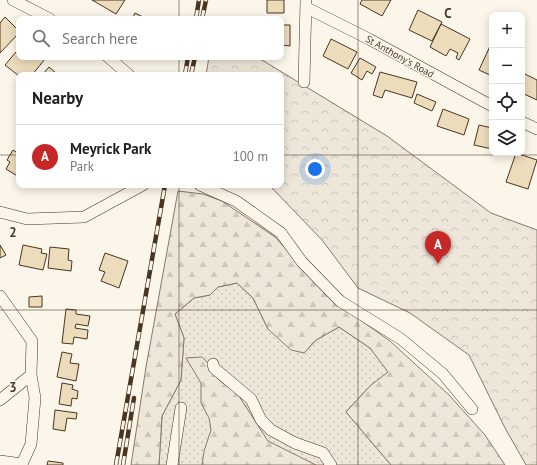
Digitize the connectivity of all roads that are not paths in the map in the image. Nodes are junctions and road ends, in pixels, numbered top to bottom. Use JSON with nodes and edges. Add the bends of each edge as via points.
{"nodes":[{"id":1,"x":13,"y":0,"type":"edge"},
{"id":2,"x":307,"y":4,"type":"edge"},
{"id":3,"x":44,"y":16,"type":"edge"},
{"id":4,"x":112,"y":60,"type":"edge"},
{"id":5,"x":126,"y":72,"type":"edge"},
{"id":6,"x":304,"y":82,"type":"dead end"},
{"id":7,"x":489,"y":104,"type":"edge"},
{"id":8,"x":525,"y":123,"type":"edge"},
{"id":9,"x":537,"y":129,"type":"edge"},
{"id":10,"x":137,"y":188,"type":"edge"},
{"id":11,"x":207,"y":188,"type":"edge"},
{"id":12,"x":0,"y":212,"type":"edge"},
{"id":13,"x":0,"y":296,"type":"edge"},
{"id":14,"x":213,"y":364,"type":"dead end"},
{"id":15,"x":30,"y":375,"type":"junction"},
{"id":16,"x":0,"y":400,"type":"edge"},
{"id":17,"x":181,"y":408,"type":"dead end"},
{"id":18,"x":472,"y":409,"type":"dead end"},
{"id":19,"x":0,"y":461,"type":"edge"},
{"id":20,"x":172,"y":465,"type":"edge"},
{"id":21,"x":331,"y":465,"type":"edge"}],
"edges":[{"from":1,"to":3,"type":"street"},
{"from":2,"to":6,"type":"street"},
{"from":2,"to":7,"type":"street","name":"St Anthony's Road"},
{"from":4,"to":5,"type":"street"},
{"from":8,"to":9,"type":"street"},
{"from":10,"to":12,"type":"street","via":[[84,217],[27,219]]},
{"from":11,"to":18,"type":"street","via":[[236,201],[281,233],[302,262],[340,301],[401,339],[443,374]]},
{"from":13,"to":15,"type":"street","via":[[32,341]]},
{"from":14,"to":21,"type":"street","via":[[214,368],[251,399],[261,420],[271,430],[295,443],[323,453]]},
{"from":15,"to":16,"type":"street"},
{"from":15,"to":19,"type":"street","via":[[35,398],[31,444],[22,464]]},
{"from":17,"to":20,"type":"street"}]}
